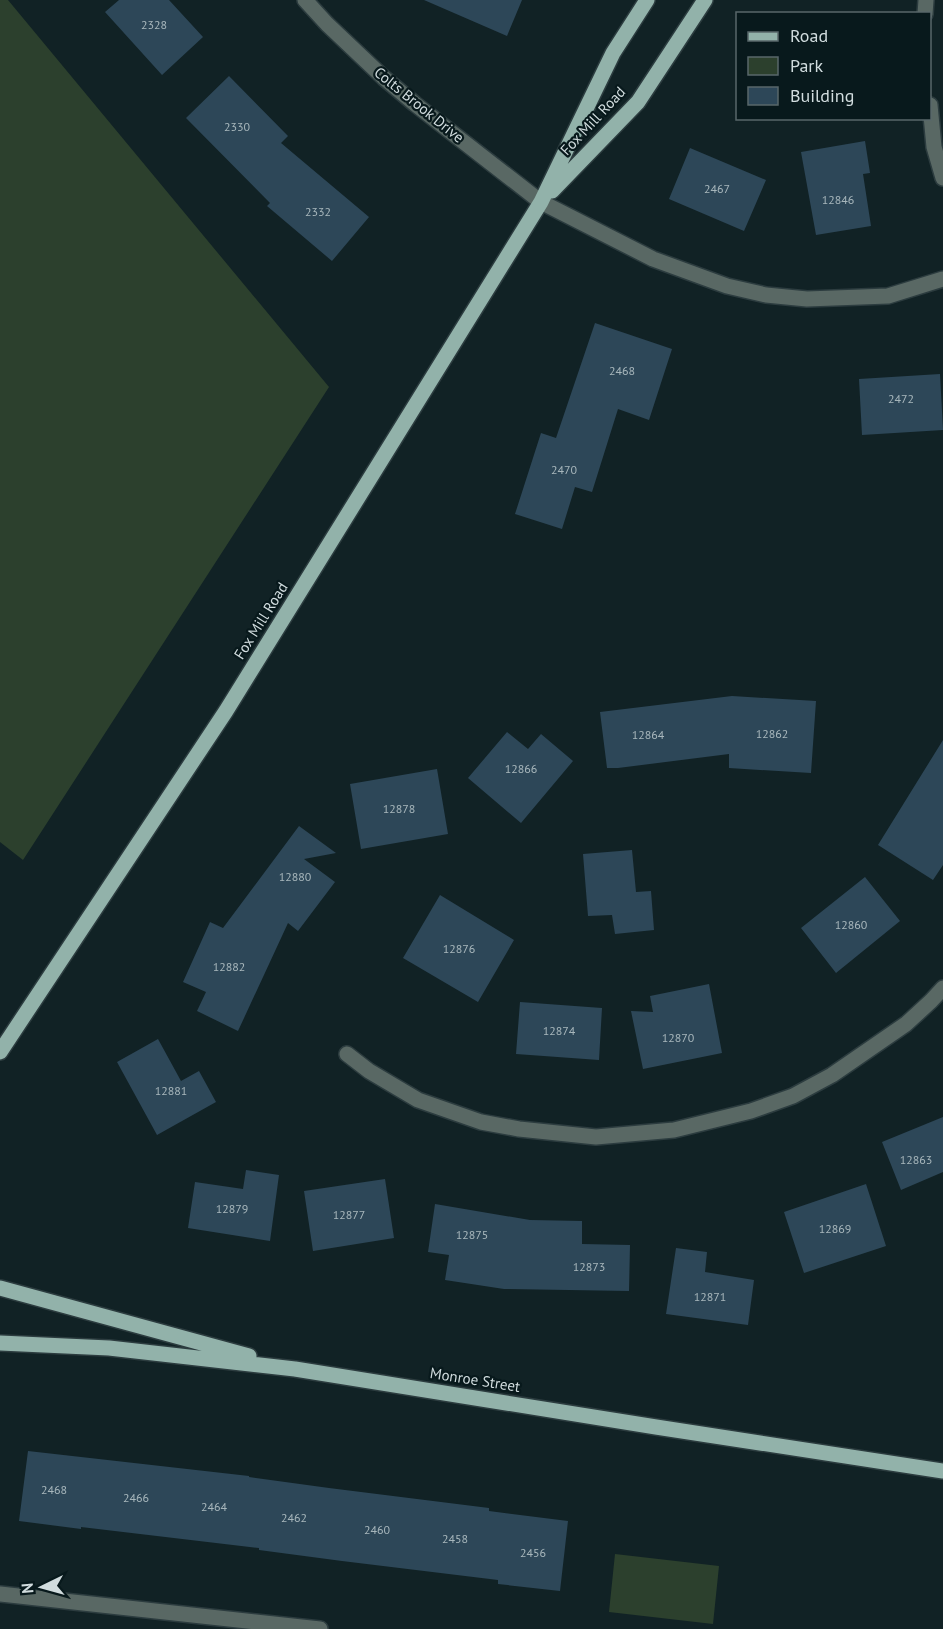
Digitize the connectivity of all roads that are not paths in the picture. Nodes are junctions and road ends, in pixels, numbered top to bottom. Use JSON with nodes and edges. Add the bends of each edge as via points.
{"nodes":[{"id":1,"x":305,"y":0,"type":"edge"},
{"id":2,"x":648,"y":0,"type":"edge"},
{"id":3,"x":705,"y":0,"type":"edge"},
{"id":4,"x":931,"y":116,"type":"edge"},
{"id":5,"x":943,"y":178,"type":"edge"},
{"id":6,"x":541,"y":202,"type":"junction"},
{"id":7,"x":943,"y":279,"type":"edge"},
{"id":8,"x":943,"y":988,"type":"edge"},
{"id":9,"x":0,"y":1052,"type":"edge"},
{"id":10,"x":347,"y":1054,"type":"dead end"},
{"id":11,"x":0,"y":1288,"type":"edge"},
{"id":12,"x":0,"y":1342,"type":"edge"},
{"id":13,"x":295,"y":1368,"type":"junction"},
{"id":14,"x":943,"y":1471,"type":"edge"},
{"id":15,"x":0,"y":1594,"type":"edge"},
{"id":16,"x":320,"y":1629,"type":"edge"}],
"edges":[{"from":1,"to":6,"type":"street","name":"Colts Brook Drive","via":[[384,78]]},
{"from":2,"to":6,"type":"main road","name":"Fox Mill Road","via":[[613,53]]},
{"from":3,"to":6,"type":"main road","name":"Fox Mill Road","via":[[638,102]]},
{"from":4,"to":5,"type":"street"},
{"from":6,"to":7,"type":"street","name":"Colts Brook Drive","via":[[653,259],[727,286],[766,295],[807,299],[888,296]]},
{"from":6,"to":9,"type":"main road","name":"Fox Mill Road","via":[[238,693]]},
{"from":8,"to":10,"type":"street","via":[[906,1024],[832,1075],[793,1096],[674,1130],[596,1137],[481,1122],[418,1100]]},
{"from":11,"to":13,"type":"main road"},
{"from":12,"to":13,"type":"main road","name":"Monroe Street","via":[[109,1348]]},
{"from":13,"to":14,"type":"main road","name":"Monroe Street"},
{"from":15,"to":16,"type":"street"}]}
